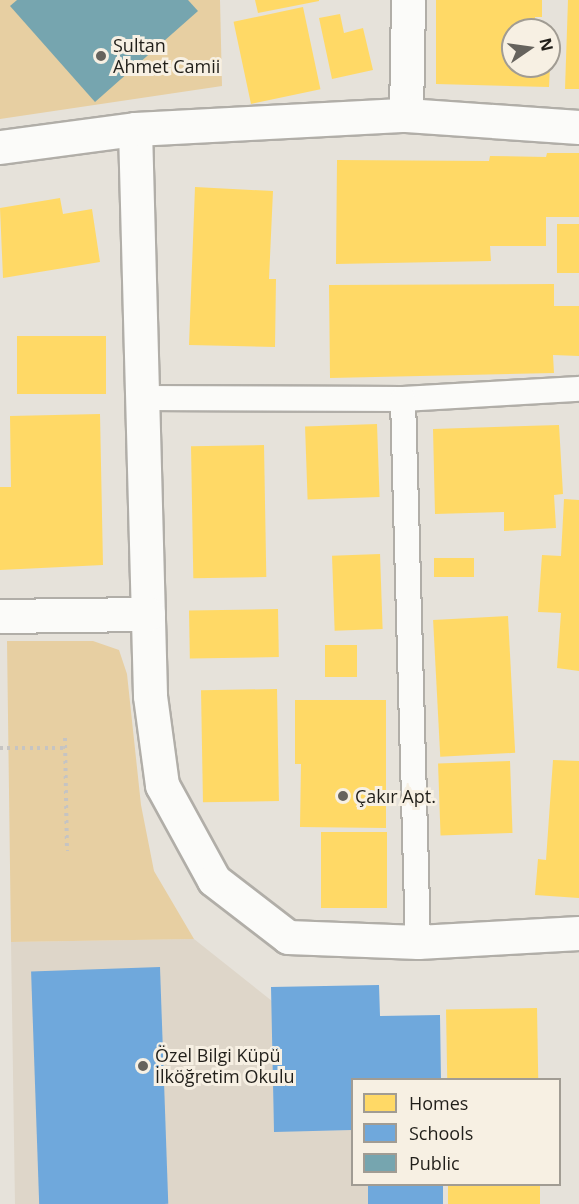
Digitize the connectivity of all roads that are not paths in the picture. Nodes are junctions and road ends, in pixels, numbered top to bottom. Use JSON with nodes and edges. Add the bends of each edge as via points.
{"nodes":[{"id":1,"x":408,"y":0,"type":"edge"},
{"id":2,"x":406,"y":116,"type":"junction"},
{"id":3,"x":579,"y":127,"type":"edge"},
{"id":4,"x":135,"y":129,"type":"junction"},
{"id":5,"x":0,"y":147,"type":"edge"},
{"id":6,"x":579,"y":389,"type":"edge"},
{"id":7,"x":144,"y":398,"type":"junction"},
{"id":8,"x":404,"y":399,"type":"junction"},
{"id":9,"x":148,"y":614,"type":"junction"},
{"id":10,"x":0,"y":616,"type":"edge"},
{"id":11,"x":579,"y":933,"type":"edge"},
{"id":12,"x":418,"y":942,"type":"junction"}],
"edges":[{"from":1,"to":2,"type":"street"},
{"from":2,"to":3,"type":"street"},
{"from":2,"to":4,"type":"street"},
{"from":4,"to":5,"type":"street"},
{"from":4,"to":7,"type":"street"},
{"from":6,"to":8,"type":"lane"},
{"from":7,"to":8,"type":"lane"},
{"from":7,"to":9,"type":"street"},
{"from":8,"to":12,"type":"lane"},
{"from":9,"to":10,"type":"street"},
{"from":9,"to":12,"type":"street","via":[[150,696],[162,785],[214,880],[288,937]]},
{"from":11,"to":12,"type":"street"}]}
